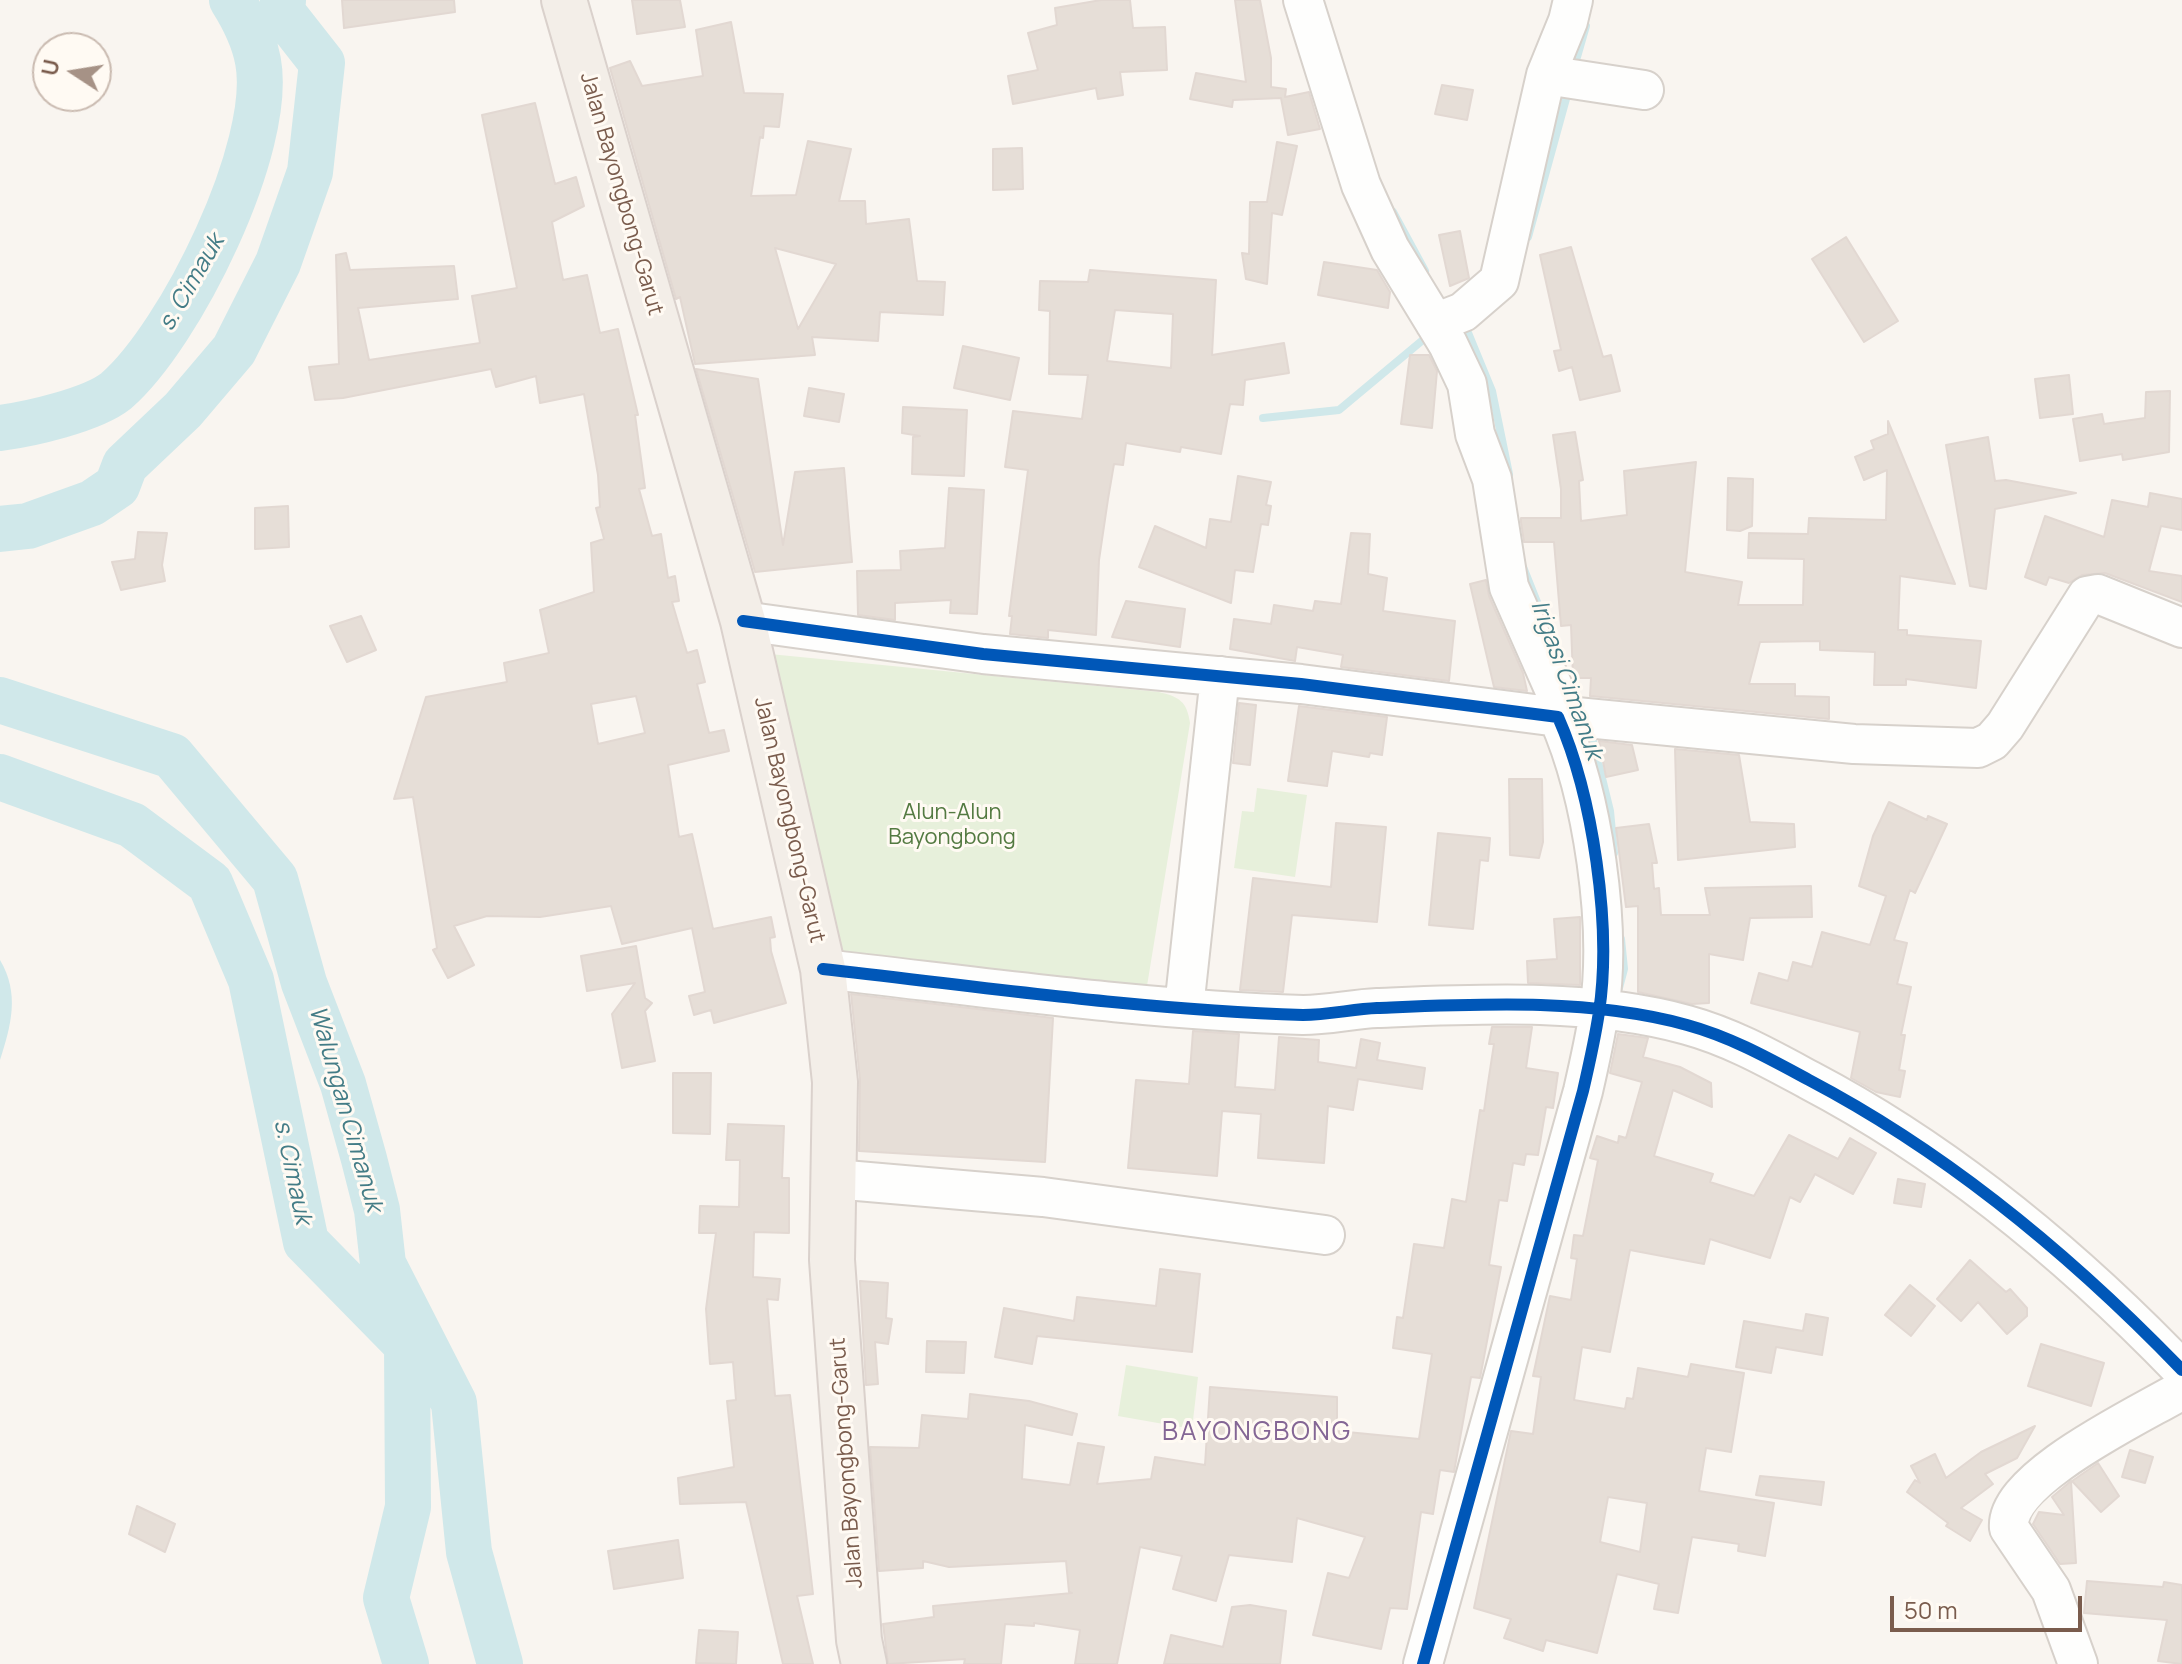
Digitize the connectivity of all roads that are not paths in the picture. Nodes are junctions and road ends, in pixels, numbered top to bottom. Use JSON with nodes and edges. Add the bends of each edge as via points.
{"nodes":[{"id":1,"x":564,"y":0,"type":"edge"},
{"id":2,"x":1303,"y":0,"type":"edge"},
{"id":3,"x":1573,"y":0,"type":"edge"},
{"id":4,"x":1546,"y":75,"type":"junction"},
{"id":5,"x":1644,"y":90,"type":"dead end"},
{"id":6,"x":1445,"y":325,"type":"junction"},
{"id":7,"x":743,"y":621,"type":"junction"},
{"id":8,"x":2182,"y":628,"type":"edge"},
{"id":9,"x":1220,"y":676,"type":"junction"},
{"id":10,"x":1576,"y":717,"type":"junction"},
{"id":11,"x":823,"y":969,"type":"junction"},
{"id":12,"x":1184,"y":1008,"type":"junction"},
{"id":13,"x":1616,"y":1012,"type":"junction"},
{"id":14,"x":834,"y":1179,"type":"junction"},
{"id":15,"x":1325,"y":1235,"type":"dead end"},
{"id":16,"x":2182,"y":1370,"type":"edge"},
{"id":17,"x":2182,"y":1390,"type":"edge"},
{"id":18,"x":864,"y":1664,"type":"edge"},
{"id":19,"x":1423,"y":1664,"type":"edge"},
{"id":20,"x":2078,"y":1664,"type":"edge"}],
"edges":[{"from":1,"to":7,"type":"main road","name":"Jalan Bayongbong-Garut"},
{"from":2,"to":6,"type":"street","via":[[1361,185],[1390,249]]},
{"from":3,"to":4,"type":"street"},
{"from":4,"to":5,"type":"street"},
{"from":4,"to":6,"type":"street","via":[[1499,281]]},
{"from":6,"to":10,"type":"street","via":[[1492,479],[1509,587]]},
{"from":7,"to":9,"type":"street","via":[[983,654]]},
{"from":7,"to":11,"type":"main road","name":"Jalan Bayongbong-Garut"},
{"from":8,"to":10,"type":"street","via":[[2098,594],[2087,596],[2005,726],[1978,748],[1854,744]]},
{"from":9,"to":10,"type":"street"},
{"from":9,"to":12,"type":"street"},
{"from":10,"to":13,"type":"street"},
{"from":11,"to":12,"type":"street"},
{"from":11,"to":14,"type":"main road","name":"Jalan Bayongbong-Garut","via":[[835,1082]]},
{"from":12,"to":13,"type":"street","via":[[1308,1015],[1448,1005]]},
{"from":13,"to":16,"type":"street","via":[[1704,1030],[1748,1047],[1899,1130],[2061,1254]]},
{"from":13,"to":19,"type":"street","via":[[1583,1091],[1548,1207],[1510,1362]]},
{"from":14,"to":15,"type":"street","via":[[1043,1197]]},
{"from":14,"to":18,"type":"main road","name":"Jalan Bayongbong-Garut","via":[[832,1260]]},
{"from":17,"to":20,"type":"street","via":[[2061,1462],[2012,1507],[2009,1528],[2051,1590]]}]}
